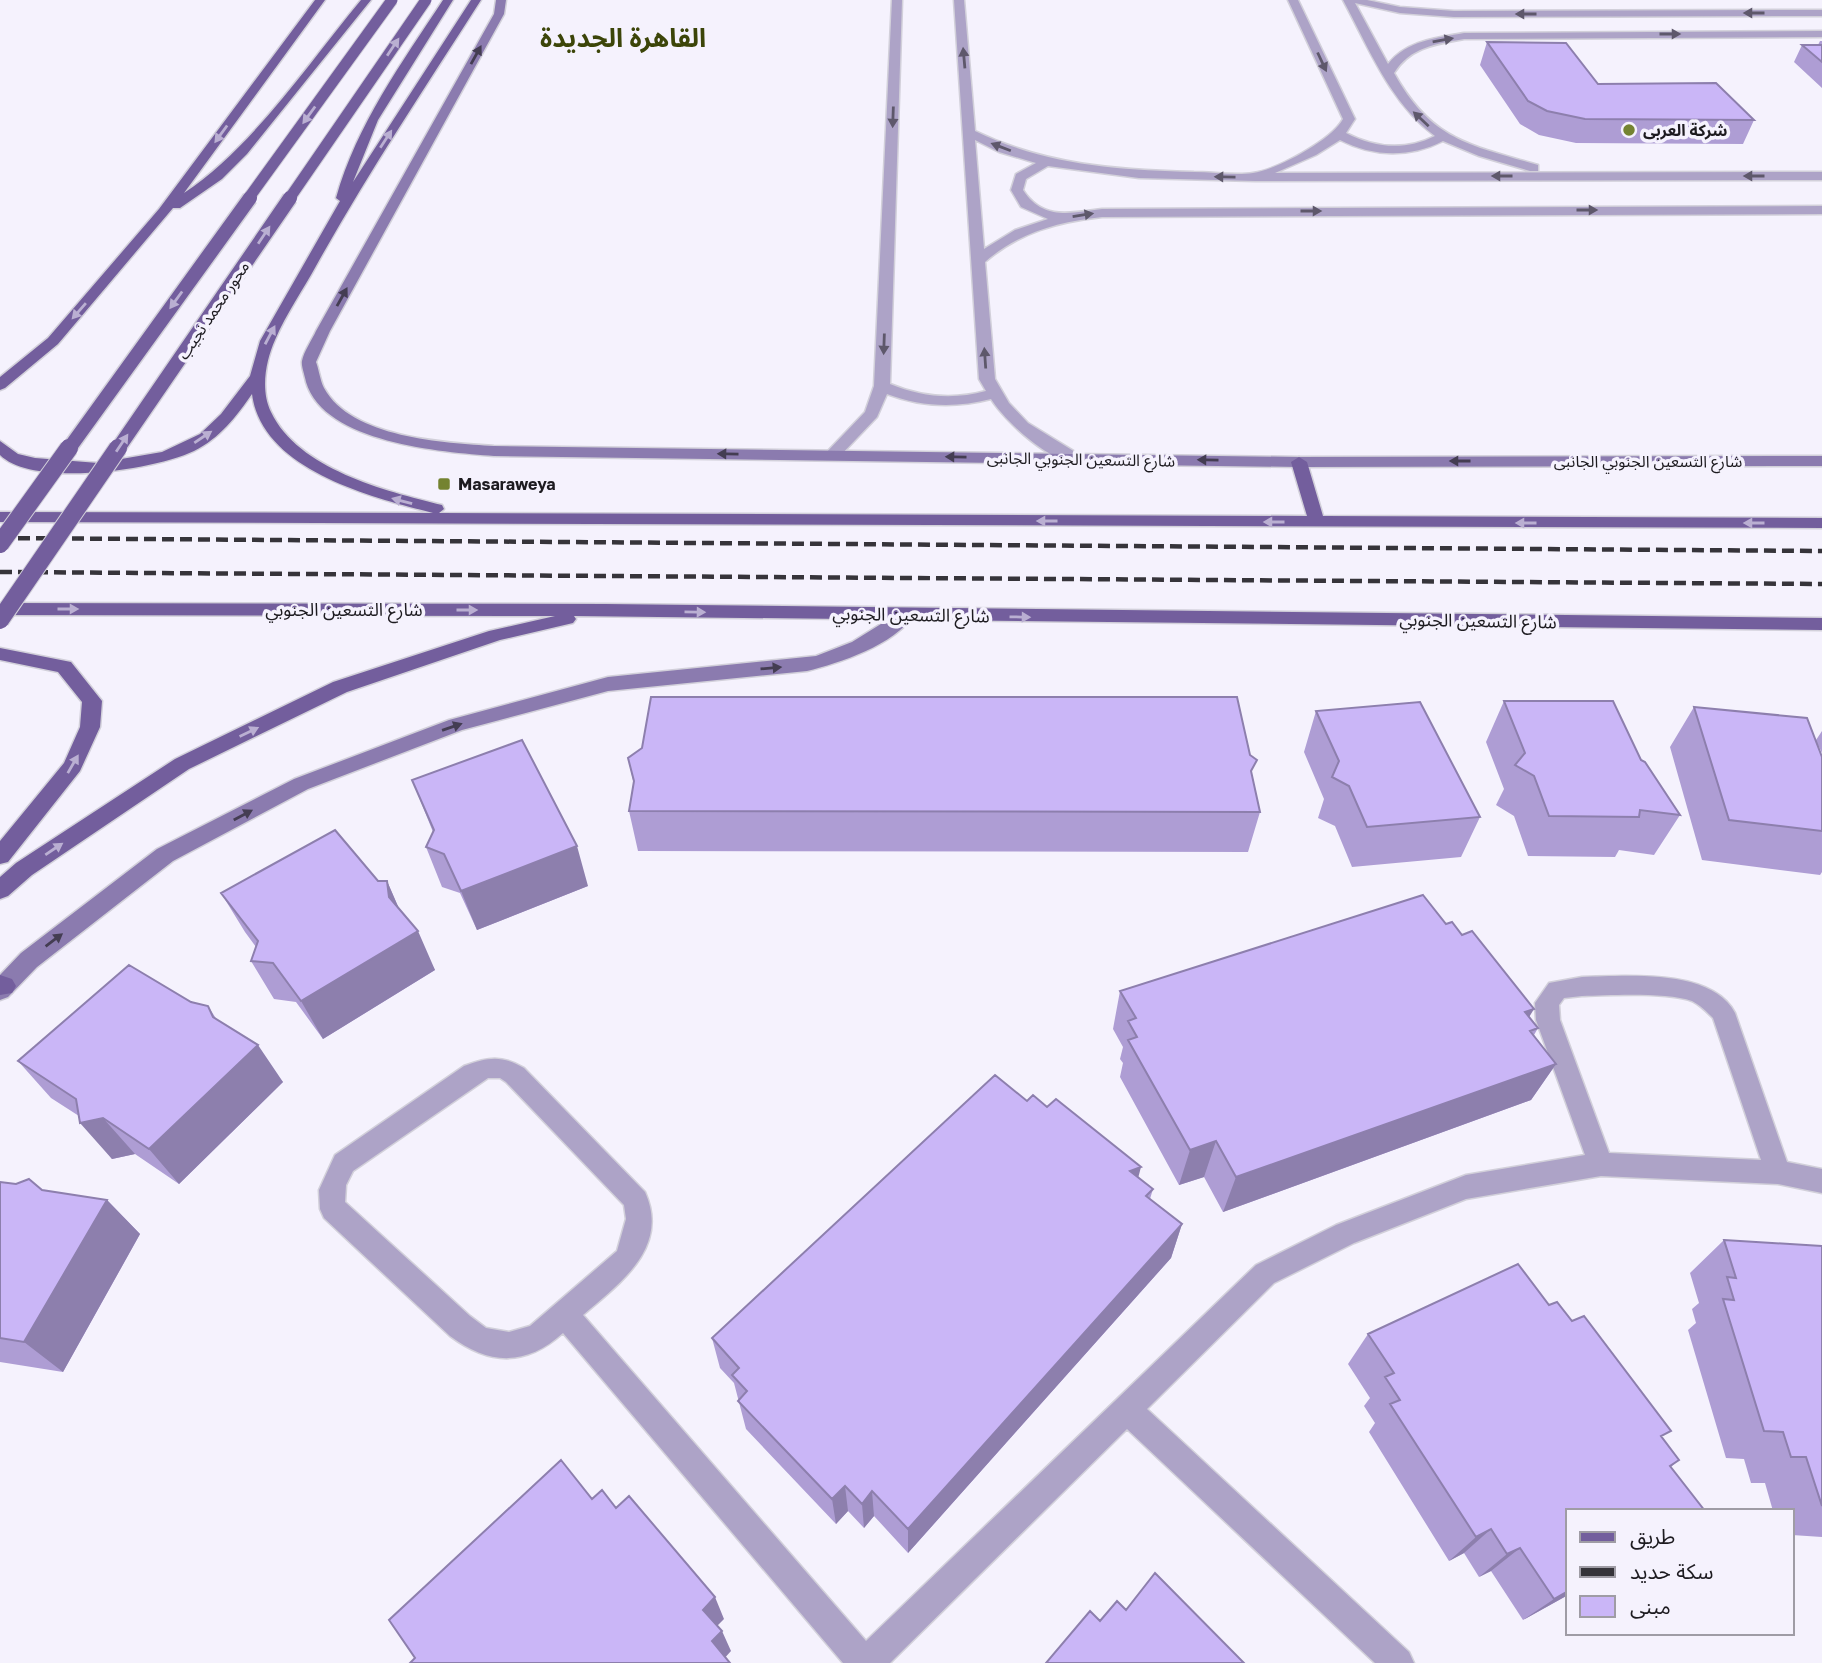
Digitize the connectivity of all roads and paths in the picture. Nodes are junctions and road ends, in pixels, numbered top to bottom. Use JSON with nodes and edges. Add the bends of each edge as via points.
{"nodes":[{"id":1,"x":320,"y":0,"type":"edge"},
{"id":2,"x":366,"y":0,"type":"edge"},
{"id":3,"x":392,"y":0,"type":"edge"},
{"id":4,"x":426,"y":0,"type":"edge"},
{"id":5,"x":447,"y":0,"type":"edge"},
{"id":6,"x":475,"y":0,"type":"edge"},
{"id":7,"x":501,"y":0,"type":"edge"},
{"id":8,"x":897,"y":0,"type":"edge"},
{"id":9,"x":959,"y":0,"type":"edge"},
{"id":10,"x":1293,"y":0,"type":"edge"},
{"id":11,"x":1350,"y":0,"type":"edge"},
{"id":12,"x":1400,"y":10,"type":"junction"},
{"id":13,"x":1822,"y":13,"type":"edge"},
{"id":14,"x":1407,"y":22,"type":"dead end"},
{"id":15,"x":1413,"y":34,"type":"dead end"},
{"id":16,"x":1822,"y":34,"type":"edge"},
{"id":17,"x":1420,"y":46,"type":"junction"},
{"id":18,"x":1388,"y":73,"type":"junction"},
{"id":19,"x":970,"y":133,"type":"junction"},
{"id":20,"x":1340,"y":135,"type":"junction"},
{"id":21,"x":1443,"y":137,"type":"junction"},
{"id":22,"x":1046,"y":162,"type":"junction"},
{"id":23,"x":1574,"y":176,"type":"junction"},
{"id":24,"x":1822,"y":176,"type":"edge"},
{"id":25,"x":1255,"y":177,"type":"junction"},
{"id":26,"x":1822,"y":209,"type":"edge"},
{"id":27,"x":164,"y":212,"type":"junction"},
{"id":28,"x":339,"y":212,"type":"junction"},
{"id":29,"x":1059,"y":219,"type":"junction"},
{"id":30,"x":978,"y":261,"type":"junction"},
{"id":31,"x":255,"y":379,"type":"junction"},
{"id":32,"x":0,"y":385,"type":"edge"},
{"id":33,"x":882,"y":386,"type":"junction"},
{"id":34,"x":994,"y":394,"type":"junction"},
{"id":35,"x":0,"y":446,"type":"edge"},
{"id":36,"x":832,"y":455,"type":"junction"},
{"id":37,"x":1074,"y":458,"type":"junction"},
{"id":38,"x":1299,"y":461,"type":"junction"},
{"id":39,"x":1822,"y":461,"type":"edge"},
{"id":40,"x":0,"y":517,"type":"edge"},
{"id":41,"x":468,"y":517,"type":"junction"},
{"id":42,"x":1317,"y":523,"type":"junction"},
{"id":43,"x":1822,"y":523,"type":"edge"},
{"id":44,"x":0,"y":544,"type":"edge"},
{"id":45,"x":0,"y":609,"type":"edge"},
{"id":46,"x":606,"y":610,"type":"junction"},
{"id":47,"x":905,"y":615,"type":"junction"},
{"id":48,"x":0,"y":620,"type":"edge"},
{"id":49,"x":1822,"y":624,"type":"edge"},
{"id":50,"x":0,"y":654,"type":"edge"},
{"id":51,"x":0,"y":856,"type":"edge"},
{"id":52,"x":0,"y":890,"type":"edge"},
{"id":53,"x":1,"y":987,"type":"edge"},
{"id":54,"x":1601,"y":1164,"type":"junction"},
{"id":55,"x":1778,"y":1172,"type":"junction"},
{"id":56,"x":1822,"y":1181,"type":"edge"},
{"id":57,"x":565,"y":1315,"type":"junction"},
{"id":58,"x":1127,"y":1409,"type":"junction"},
{"id":59,"x":865,"y":1663,"type":"edge"},
{"id":60,"x":1398,"y":1663,"type":"edge"}],
"edges":[{"from":1,"to":27,"type":"main road","one_way":true},
{"from":2,"to":27,"type":"main road","via":[[243,152],[218,176]]},
{"from":3,"to":44,"type":"main road","name":"محور محمد نجيب","one_way":true,"bridge":true},
{"from":48,"to":4,"type":"main road","name":"محور محمد نجيب","one_way":true,"bridge":true},
{"from":5,"to":28,"type":"main road","via":[[367,131],[349,167]]},
{"from":28,"to":6,"type":"main road","one_way":true},
{"from":36,"to":7,"type":"street","name":"شارع التسعين الجنوبي الجانبى","one_way":true,"via":[[437,446],[386,435],[345,417],[318,392],[309,362],[323,331],[499,14]]},
{"from":8,"to":33,"type":"street","one_way":true},
{"from":19,"to":9,"type":"street","one_way":true},
{"from":10,"to":20,"type":"street","one_way":true,"via":[[1349,119]]},
{"from":11,"to":12,"type":"street"},
{"from":11,"to":18,"type":"street"},
{"from":13,"to":12,"type":"street","one_way":true,"via":[[1454,14]]},
{"from":12,"to":14,"type":"street"},
{"from":15,"to":17,"type":"street"},
{"from":17,"to":16,"type":"street","one_way":true,"via":[[1498,34]]},
{"from":17,"to":18,"type":"street","via":[[1395,59]]},
{"from":21,"to":18,"type":"street","one_way":true,"via":[[1404,103]]},
{"from":22,"to":19,"type":"street","one_way":true},
{"from":19,"to":30,"type":"street"},
{"from":20,"to":21,"type":"street","via":[[1364,146],[1397,151],[1426,147]]},
{"from":20,"to":25,"type":"street"},
{"from":21,"to":23,"type":"street","via":[[1483,153]]},
{"from":25,"to":22,"type":"street","one_way":true,"via":[[1107,172]]},
{"from":22,"to":29,"type":"street","via":[[1020,177],[1017,190],[1026,204]]},
{"from":24,"to":23,"type":"street","one_way":true},
{"from":23,"to":25,"type":"street","one_way":true},
{"from":29,"to":26,"type":"street","one_way":true,"via":[[1101,212]]},
{"from":27,"to":32,"type":"main road","one_way":true,"via":[[53,341]]},
{"from":31,"to":28,"type":"main road","one_way":true,"via":[[267,341]]},
{"from":29,"to":30,"type":"street","via":[[1004,240]]},
{"from":34,"to":30,"type":"street","one_way":true,"via":[[987,379]]},
{"from":35,"to":31,"type":"main road","one_way":true,"via":[[12,457],[47,466],[135,464],[174,453],[206,437]]},
{"from":41,"to":31,"type":"main road","one_way":true,"via":[[393,499],[312,464],[279,439],[260,410]]},
{"from":33,"to":34,"type":"street","via":[[910,397],[944,402]]},
{"from":33,"to":36,"type":"street","via":[[872,414]]},
{"from":34,"to":37,"type":"street","via":[[1038,441]]},
{"from":37,"to":36,"type":"street","name":"شارع التسعين الجنوبي الجانبى","one_way":true},
{"from":38,"to":37,"type":"street","name":"شارع التسعين الجنوبي الجانبى","one_way":true},
{"from":39,"to":38,"type":"street","name":"شارع التسعين الجنوبي الجانبى","one_way":true},
{"from":38,"to":42,"type":"main road"},
{"from":40,"to":41,"type":"main road"},
{"from":42,"to":41,"type":"main road","one_way":true},
{"from":43,"to":42,"type":"main road","one_way":true},
{"from":45,"to":46,"type":"main road","name":"شارع التسعين الجنوبي","one_way":true},
{"from":46,"to":47,"type":"main road","name":"شارع التسعين الجنوبي","one_way":true},
{"from":52,"to":46,"type":"main road","one_way":true,"via":[[24,869],[182,764],[340,687],[496,635]]},
{"from":47,"to":49,"type":"main road","name":"شارع التسعين الجنوبي","one_way":true},
{"from":53,"to":47,"type":"street","one_way":true,"via":[[29,960],[166,855],[301,784],[456,725],[608,684],[830,659],[868,643]]},
{"from":51,"to":50,"type":"main road","one_way":true,"via":[[74,766],[90,727],[92,701],[64,667]]},
{"from":54,"to":55,"type":"street"},
{"from":54,"to":55,"type":"street","via":[[1548,1020],[1547,1003],[1557,990],[1574,985],[1678,989],[1712,1001],[1723,1013]]},
{"from":54,"to":58,"type":"street","via":[[1466,1187],[1345,1234],[1265,1274]]},
{"from":55,"to":56,"type":"street"},
{"from":57,"to":57,"type":"street","via":[[626,1260],[639,1219],[636,1200],[515,1075],[503,1068],[472,1073],[345,1163],[334,1178],[333,1209],[480,1341],[509,1346],[538,1337]]},
{"from":57,"to":59,"type":"street"},
{"from":58,"to":59,"type":"street"},
{"from":58,"to":60,"type":"street"}]}
